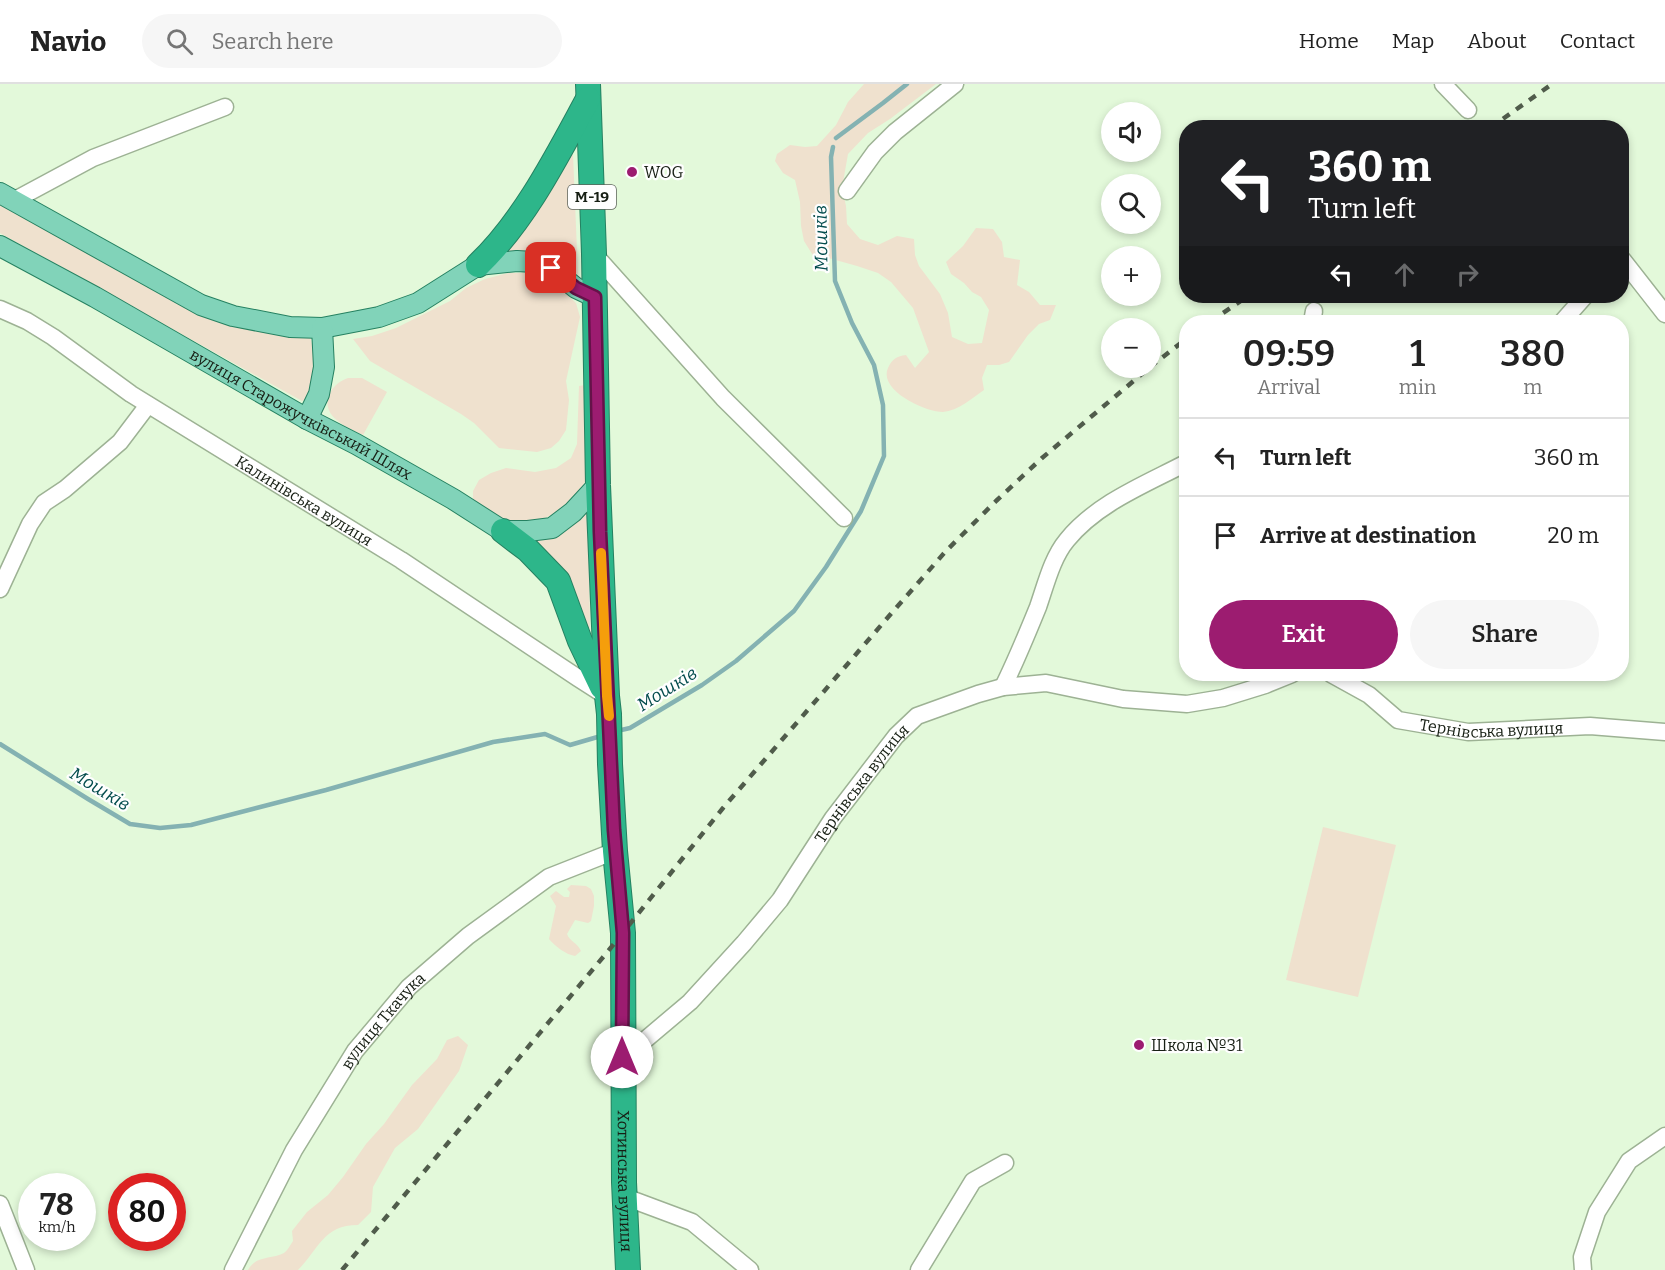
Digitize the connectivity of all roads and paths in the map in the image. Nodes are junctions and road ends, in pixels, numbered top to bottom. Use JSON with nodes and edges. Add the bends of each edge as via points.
{"nodes":[{"id":1,"x":955,"y":84,"type":"edge"},
{"id":2,"x":1443,"y":84,"type":"edge"},
{"id":3,"x":588,"y":91,"type":"edge"},
{"id":4,"x":225,"y":107,"type":"dead end"},
{"id":5,"x":1468,"y":110,"type":"dead end"},
{"id":6,"x":847,"y":191,"type":"dead end"},
{"id":7,"x":6,"y":197,"type":"edge"},
{"id":8,"x":0,"y":246,"type":"edge"},
{"id":9,"x":594,"y":254,"type":"junction"},
{"id":10,"x":478,"y":265,"type":"junction"},
{"id":11,"x":1629,"y":268,"type":"edge"},
{"id":12,"x":595,"y":297,"type":"junction"},
{"id":13,"x":1579,"y":303,"type":"edge"},
{"id":14,"x":0,"y":309,"type":"edge"},
{"id":15,"x":1665,"y":314,"type":"edge"},
{"id":16,"x":1568,"y":315,"type":"edge"},
{"id":17,"x":322,"y":328,"type":"junction"},
{"id":18,"x":148,"y":405,"type":"junction"},
{"id":19,"x":307,"y":419,"type":"junction"},
{"id":20,"x":1179,"y":467,"type":"edge"},
{"id":21,"x":598,"y":485,"type":"junction"},
{"id":22,"x":844,"y":518,"type":"dead end"},
{"id":23,"x":503,"y":531,"type":"junction"},
{"id":24,"x":0,"y":589,"type":"edge"},
{"id":25,"x":1272,"y":681,"type":"edge"},
{"id":26,"x":1344,"y":681,"type":"edge"},
{"id":27,"x":1003,"y":687,"type":"junction"},
{"id":28,"x":608,"y":705,"type":"junction"},
{"id":29,"x":1665,"y":732,"type":"edge"},
{"id":30,"x":615,"y":851,"type":"junction"},
{"id":31,"x":622,"y":1057,"type":"junction"},
{"id":32,"x":1665,"y":1136,"type":"edge"},
{"id":33,"x":1005,"y":1162,"type":"dead end"},
{"id":34,"x":626,"y":1197,"type":"junction"},
{"id":35,"x":0,"y":1204,"type":"edge"},
{"id":36,"x":26,"y":1270,"type":"edge"},
{"id":37,"x":233,"y":1270,"type":"edge"},
{"id":38,"x":628,"y":1270,"type":"edge"},
{"id":39,"x":750,"y":1270,"type":"edge"},
{"id":40,"x":919,"y":1270,"type":"edge"},
{"id":41,"x":1582,"y":1270,"type":"edge"}],
"edges":[{"from":1,"to":6,"type":"street","via":[[895,132]]},
{"from":2,"to":5,"type":"street"},
{"from":3,"to":9,"type":"highway","name":"Хотинська вулиця","number":"М-19"},
{"from":3,"to":10,"type":"highway","via":[[558,154],[515,222]]},
{"from":4,"to":7,"type":"street","via":[[93,158]]},
{"from":7,"to":17,"type":"main road","via":[[201,305],[290,327]]},
{"from":8,"to":19,"type":"main road","name":"вулиця Старожучківський Шлях"},
{"from":9,"to":12,"type":"highway","name":"Хотинська вулиця","number":"М-19"},
{"from":9,"to":22,"type":"street","via":[[723,398]]},
{"from":10,"to":12,"type":"main road","via":[[533,262],[551,268]]},
{"from":10,"to":17,"type":"main road","via":[[418,303],[379,317]]},
{"from":11,"to":15,"type":"street"},
{"from":12,"to":21,"type":"highway","name":"Хотинська вулиця","number":"М-19"},
{"from":13,"to":16,"type":"street"},
{"from":14,"to":18,"type":"street","name":"Калинівська вулиця","via":[[53,337]]},
{"from":17,"to":19,"type":"main road","via":[[324,367],[319,394]]},
{"from":18,"to":24,"type":"street","via":[[120,442],[44,503]]},
{"from":18,"to":28,"type":"street","name":"Калинівська вулиця","via":[[401,560]]},
{"from":19,"to":23,"type":"main road","name":"вулиця Старожучківський Шлях"},
{"from":20,"to":27,"type":"street","via":[[1119,498],[1089,518],[1067,540],[1055,559]]},
{"from":21,"to":23,"type":"main road","via":[[552,528]]},
{"from":21,"to":28,"type":"highway","name":"Хотинська вулиця","number":"М-19"},
{"from":23,"to":28,"type":"highway","via":[[558,581]]},
{"from":25,"to":27,"type":"street","name":"Тернівська вулиця","via":[[1222,698],[1187,704],[1124,699],[1046,683]]},
{"from":26,"to":29,"type":"street","name":"Тернівська вулиця","via":[[1369,695],[1398,720],[1468,732],[1590,726]]},
{"from":27,"to":31,"type":"street","name":"Тернівська вулиця","via":[[917,716],[896,736],[833,818],[780,900],[744,943],[690,1002]]},
{"from":28,"to":30,"type":"highway","name":"Хотинська вулиця","number":"М-19"},
{"from":30,"to":31,"type":"highway","name":"Хотинська вулиця","number":"М-19","via":[[623,933]]},
{"from":30,"to":37,"type":"street","name":"вулиця Ткачука","via":[[549,877],[468,936],[409,987],[355,1051],[294,1150]]},
{"from":31,"to":34,"type":"highway","name":"Хотинська вулиця","number":"М-19"},
{"from":32,"to":41,"type":"street","via":[[1629,1161],[1597,1212],[1582,1257]]},
{"from":33,"to":40,"type":"street","via":[[973,1181]]},
{"from":34,"to":38,"type":"highway","name":"Хотинська вулиця","number":"М-19"},
{"from":34,"to":39,"type":"street","via":[[692,1221]]},
{"from":35,"to":36,"type":"street"}]}
